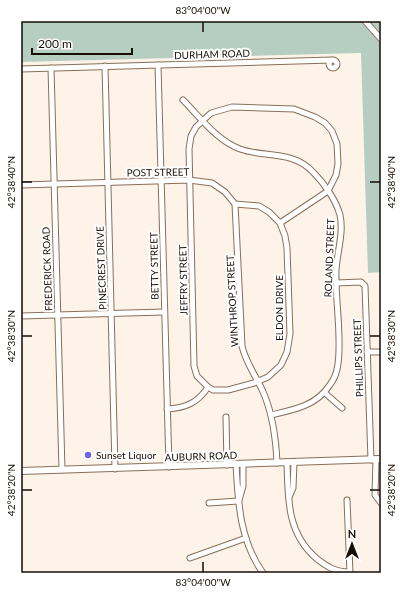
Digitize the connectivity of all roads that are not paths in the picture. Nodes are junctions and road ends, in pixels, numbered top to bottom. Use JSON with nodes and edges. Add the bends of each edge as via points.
{"nodes":[{"id":1,"x":365,"y":21,"type":"edge"},
{"id":2,"x":381,"y":39,"type":"edge"},
{"id":3,"x":325,"y":60,"type":"junction"},
{"id":4,"x":158,"y":64,"type":"junction"},
{"id":5,"x":105,"y":66,"type":"junction"},
{"id":6,"x":51,"y":68,"type":"junction"},
{"id":7,"x":21,"y":69,"type":"edge"},
{"id":8,"x":183,"y":100,"type":"dead end"},
{"id":9,"x":203,"y":119,"type":"junction"},
{"id":10,"x":190,"y":180,"type":"junction"},
{"id":11,"x":161,"y":181,"type":"junction"},
{"id":12,"x":108,"y":182,"type":"junction"},
{"id":13,"x":54,"y":184,"type":"junction"},
{"id":14,"x":21,"y":185,"type":"edge"},
{"id":15,"x":328,"y":191,"type":"junction"},
{"id":16,"x":235,"y":204,"type":"junction"},
{"id":17,"x":280,"y":223,"type":"junction"},
{"id":18,"x":336,"y":282,"type":"junction"},
{"id":19,"x":164,"y":312,"type":"junction"},
{"id":20,"x":112,"y":313,"type":"junction"},
{"id":21,"x":57,"y":314,"type":"junction"},
{"id":22,"x":21,"y":316,"type":"edge"},
{"id":23,"x":367,"y":352,"type":"junction"},
{"id":24,"x":381,"y":352,"type":"edge"},
{"id":25,"x":258,"y":381,"type":"junction"},
{"id":26,"x":208,"y":387,"type":"junction"},
{"id":27,"x":325,"y":393,"type":"junction"},
{"id":28,"x":342,"y":408,"type":"dead end"},
{"id":29,"x":167,"y":410,"type":"junction"},
{"id":30,"x":271,"y":416,"type":"junction"},
{"id":31,"x":226,"y":417,"type":"dead end"},
{"id":32,"x":376,"y":459,"type":"edge"},
{"id":33,"x":287,"y":462,"type":"junction"},
{"id":34,"x":294,"y":462,"type":"junction"},
{"id":35,"x":276,"y":463,"type":"junction"},
{"id":36,"x":240,"y":464,"type":"junction"},
{"id":37,"x":228,"y":465,"type":"junction"},
{"id":38,"x":169,"y":467,"type":"junction"},
{"id":39,"x":115,"y":468,"type":"junction"},
{"id":40,"x":62,"y":470,"type":"junction"},
{"id":41,"x":21,"y":471,"type":"edge"},
{"id":42,"x":289,"y":497,"type":"junction"},
{"id":43,"x":347,"y":500,"type":"dead end"},
{"id":44,"x":238,"y":501,"type":"junction"},
{"id":45,"x":209,"y":502,"type":"dead end"},
{"id":46,"x":381,"y":503,"type":"edge"},
{"id":47,"x":246,"y":538,"type":"junction"},
{"id":48,"x":190,"y":558,"type":"dead end"},
{"id":49,"x":350,"y":572,"type":"edge"},
{"id":50,"x":263,"y":573,"type":"edge"}],
"edges":[{"from":1,"to":2,"type":"street"},
{"from":3,"to":3,"type":"street","name":"DURHAM ROAD","via":[[336,61],[336,65],[332,68]]},
{"from":3,"to":4,"type":"street","name":"DURHAM ROAD"},
{"from":4,"to":5,"type":"street","name":"DURHAM ROAD"},
{"from":4,"to":11,"type":"street","name":"BETTY STREET"},
{"from":5,"to":6,"type":"street","name":"DURHAM ROAD"},
{"from":5,"to":12,"type":"street","name":"PINECREST DRIVE"},
{"from":6,"to":7,"type":"street","name":"DURHAM ROAD"},
{"from":6,"to":13,"type":"street","name":"FREDERICK ROAD"},
{"from":8,"to":9,"type":"street","name":"ROLAND STREET"},
{"from":9,"to":10,"type":"street","name":"JEFFRY STREET","via":[[190,140]]},
{"from":9,"to":15,"type":"street","name":"ROLAND STREET","via":[[226,142],[240,149],[282,154],[297,160],[312,171]]},
{"from":9,"to":15,"type":"street","via":[[218,109],[232,106],[289,108],[315,117],[330,128],[337,144],[337,170]]},
{"from":10,"to":11,"type":"street","name":"POST STREET"},
{"from":10,"to":16,"type":"street","name":"POST STREET","via":[[212,183]]},
{"from":10,"to":26,"type":"street","name":"JEFFRY STREET","via":[[194,366],[197,376]]},
{"from":11,"to":12,"type":"street","name":"POST STREET"},
{"from":11,"to":19,"type":"street","name":"BETTY STREET"},
{"from":12,"to":13,"type":"street","name":"POST STREET"},
{"from":12,"to":20,"type":"street","name":"PINECREST DRIVE"},
{"from":13,"to":14,"type":"street","name":"POST STREET"},
{"from":13,"to":21,"type":"street","name":"FREDERICK ROAD"},
{"from":15,"to":17,"type":"street"},
{"from":15,"to":18,"type":"street","name":"ROLAND STREET","via":[[340,216]]},
{"from":16,"to":17,"type":"street","via":[[259,206]]},
{"from":16,"to":25,"type":"street","name":"WINTHROP STREET","via":[[242,346],[247,362]]},
{"from":17,"to":25,"type":"street","name":"ELDON DRIVE","via":[[287,248],[290,341],[278,368],[268,377]]},
{"from":18,"to":23,"type":"street","name":"PHILLIPS STREET","via":[[361,282],[365,286]]},
{"from":18,"to":27,"type":"street","name":"ROLAND STREET","via":[[338,363],[334,378]]},
{"from":19,"to":20,"type":"street"},
{"from":19,"to":29,"type":"street","name":"BETTY STREET"},
{"from":20,"to":21,"type":"street"},
{"from":20,"to":39,"type":"street","name":"PINECREST DRIVE"},
{"from":21,"to":22,"type":"street"},
{"from":21,"to":40,"type":"street","name":"FREDERICK ROAD"},
{"from":23,"to":24,"type":"street"},
{"from":23,"to":32,"type":"street","name":"PHILLIPS STREET"},
{"from":25,"to":26,"type":"street","via":[[224,390],[213,390]]},
{"from":25,"to":30,"type":"street","name":"WINTHROP STREET"},
{"from":26,"to":29,"type":"street","via":[[200,398],[188,406]]},
{"from":27,"to":28,"type":"street"},
{"from":27,"to":30,"type":"street","name":"ROLAND STREET","via":[[304,407]]},
{"from":29,"to":38,"type":"street","name":"BETTY STREET"},
{"from":30,"to":35,"type":"street","name":"WINTHROP STREET"},
{"from":31,"to":37,"type":"street"},
{"from":32,"to":34,"type":"main road","name":"AUBURN ROAD"},
{"from":32,"to":46,"type":"street","name":"PHILLIPS STREET","via":[[375,495]]},
{"from":33,"to":34,"type":"main road","name":"AUBURN ROAD"},
{"from":33,"to":35,"type":"main road","name":"AUBURN ROAD"},
{"from":33,"to":42,"type":"street"},
{"from":34,"to":42,"type":"street","via":[[294,488]]},
{"from":35,"to":36,"type":"main road","name":"AUBURN ROAD"},
{"from":36,"to":37,"type":"main road","name":"AUBURN ROAD"},
{"from":36,"to":44,"type":"street"},
{"from":37,"to":38,"type":"main road","name":"AUBURN ROAD"},
{"from":38,"to":39,"type":"main road","name":"AUBURN ROAD"},
{"from":39,"to":40,"type":"main road","name":"AUBURN ROAD"},
{"from":40,"to":41,"type":"main road","name":"AUBURN ROAD"},
{"from":42,"to":49,"type":"street","via":[[293,525],[304,546],[325,566],[337,571]]},
{"from":43,"to":49,"type":"street"},
{"from":44,"to":45,"type":"street"},
{"from":44,"to":47,"type":"street"},
{"from":47,"to":48,"type":"street"},
{"from":47,"to":50,"type":"street","via":[[253,557]]}]}
